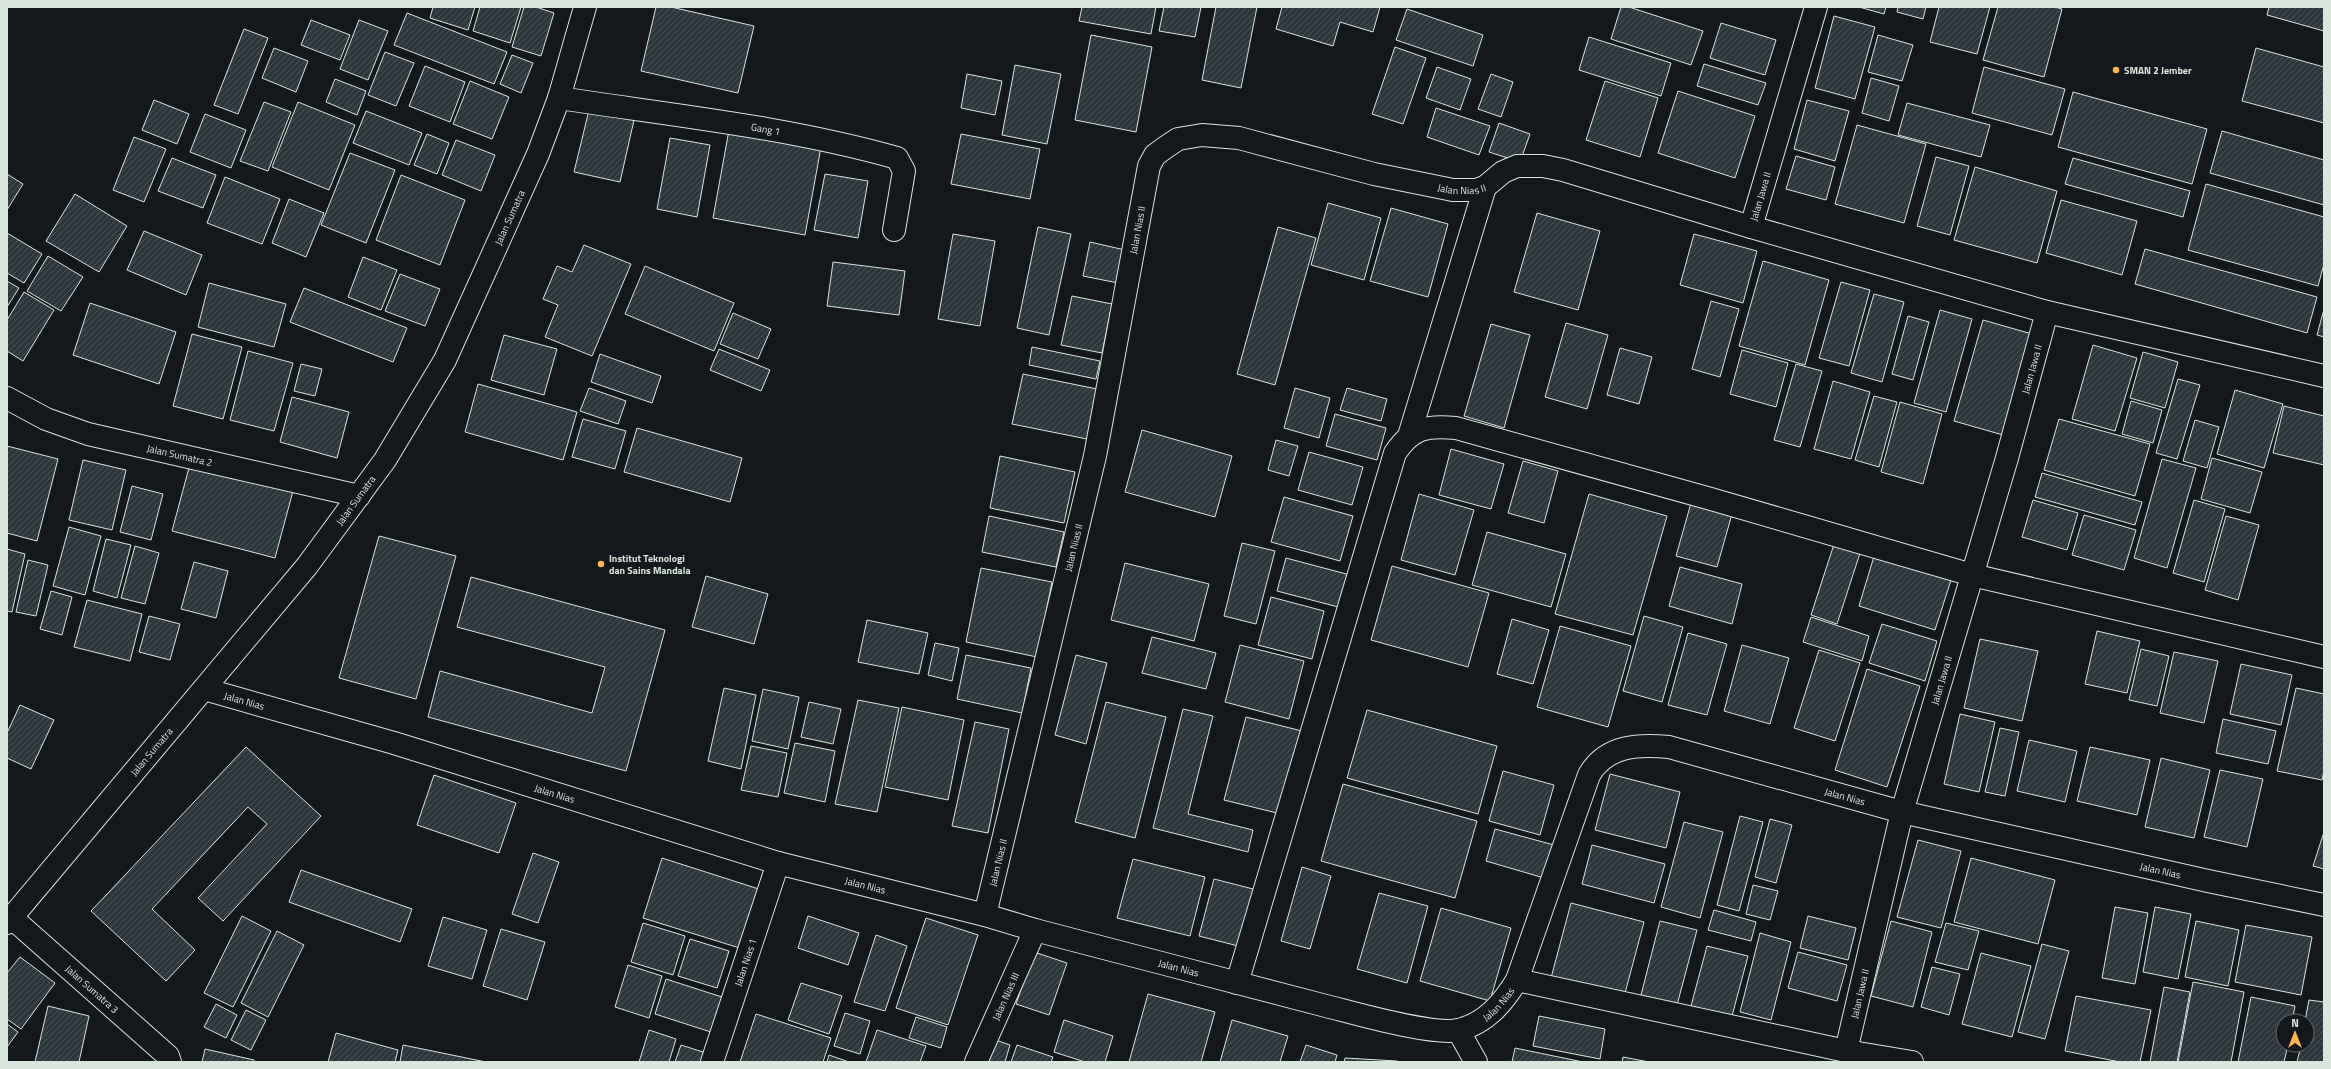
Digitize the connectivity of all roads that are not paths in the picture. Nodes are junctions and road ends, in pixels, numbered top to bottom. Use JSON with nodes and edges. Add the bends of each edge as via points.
{"nodes":[{"id":1,"x":585,"y":7,"type":"edge"},
{"id":2,"x":1816,"y":7,"type":"edge"},
{"id":3,"x":559,"y":98,"type":"junction"},
{"id":4,"x":1486,"y":187,"type":"junction"},
{"id":5,"x":1751,"y":227,"type":"junction"},
{"id":6,"x":894,"y":230,"type":"dead end"},
{"id":7,"x":2047,"y":312,"type":"junction"},
{"id":8,"x":2324,"y":376,"type":"edge"},
{"id":9,"x":7,"y":398,"type":"edge"},
{"id":10,"x":1409,"y":436,"type":"junction"},
{"id":11,"x":359,"y":496,"type":"junction"},
{"id":12,"x":1972,"y":575,"type":"junction"},
{"id":13,"x":2324,"y":657,"type":"edge"},
{"id":14,"x":204,"y":689,"type":"junction"},
{"id":15,"x":1902,"y":812,"type":"junction"},
{"id":16,"x":778,"y":863,"type":"junction"},
{"id":17,"x":2324,"y":905,"type":"edge"},
{"id":18,"x":986,"y":915,"type":"junction"},
{"id":19,"x":9,"y":920,"type":"edge"},
{"id":20,"x":1035,"y":930,"type":"junction"},
{"id":21,"x":1517,"y":980,"type":"junction"},
{"id":22,"x":1237,"y":983,"type":"junction"},
{"id":23,"x":1458,"y":1030,"type":"junction"},
{"id":24,"x":1846,"y":1051,"type":"junction"},
{"id":25,"x":170,"y":1062,"type":"edge"},
{"id":26,"x":712,"y":1062,"type":"edge"},
{"id":27,"x":976,"y":1062,"type":"edge"},
{"id":28,"x":1476,"y":1062,"type":"edge"},
{"id":29,"x":1912,"y":1062,"type":"edge"}],
"edges":[{"from":1,"to":3,"type":"street","name":"Jalan Sumatra"},
{"from":2,"to":5,"type":"street","name":"Jalan Jawa II"},
{"from":3,"to":6,"type":"street","name":"Gang 1","via":[[728,123],[864,149],[897,158],[904,172]]},
{"from":3,"to":11,"type":"street","name":"Jalan Sumatra","via":[[538,154],[445,360],[385,460]]},
{"from":4,"to":5,"type":"street","name":"Jalan Nias II","via":[[1508,169],[1517,166],[1543,166],[1589,177]]},
{"from":4,"to":10,"type":"street"},
{"from":4,"to":18,"type":"street","name":"Jalan Nias II","via":[[1466,191],[1432,186],[1374,174],[1239,138],[1216,135],[1178,139],[1155,155],[1148,166],[1095,456]]},
{"from":5,"to":7,"type":"street","name":"Jalan Jawa II"},
{"from":7,"to":8,"type":"street","name":"Jalan Jawa II"},
{"from":7,"to":12,"type":"street","name":"Jalan Jawa II"},
{"from":9,"to":11,"type":"street","name":"Jalan Sumatra 2","via":[[46,418],[88,434]]},
{"from":10,"to":12,"type":"street","via":[[1427,427],[1456,428]]},
{"from":10,"to":22,"type":"street","via":[[1395,453]]},
{"from":11,"to":14,"type":"street","name":"Jalan Sumatra","via":[[307,566]]},
{"from":12,"to":13,"type":"street"},
{"from":12,"to":15,"type":"street","name":"Jalan Jawa II"},
{"from":14,"to":16,"type":"street","name":"Jalan Nias","via":[[394,743]]},
{"from":14,"to":19,"type":"street","name":"Jalan Sumatra"},
{"from":15,"to":17,"type":"street","name":"Jalan Nias","via":[[2208,882]]},
{"from":15,"to":21,"type":"street","name":"Jalan Nias","via":[[1669,747],[1629,747],[1609,754],[1600,759],[1589,775]]},
{"from":15,"to":24,"type":"street","name":"Jalan Jawa II"},
{"from":16,"to":18,"type":"street","name":"Jalan Nias"},
{"from":16,"to":26,"type":"street","name":"Jalan Nias 1"},
{"from":18,"to":20,"type":"street","name":"Jalan Nias"},
{"from":19,"to":25,"type":"street","name":"Jalan Sumatra 3","via":[[168,1056]]},
{"from":20,"to":22,"type":"street","name":"Jalan Nias"},
{"from":20,"to":27,"type":"street","name":"Jalan Nias III"},
{"from":21,"to":23,"type":"street","name":"Jalan Nias","via":[[1507,996],[1488,1016],[1474,1025]]},
{"from":21,"to":24,"type":"street","name":"Jalan Nias"},
{"from":22,"to":23,"type":"street","name":"Jalan Nias","via":[[1368,1017],[1444,1031]]},
{"from":23,"to":28,"type":"street"},
{"from":24,"to":29,"type":"street","name":"Jalan Nias"}]}
